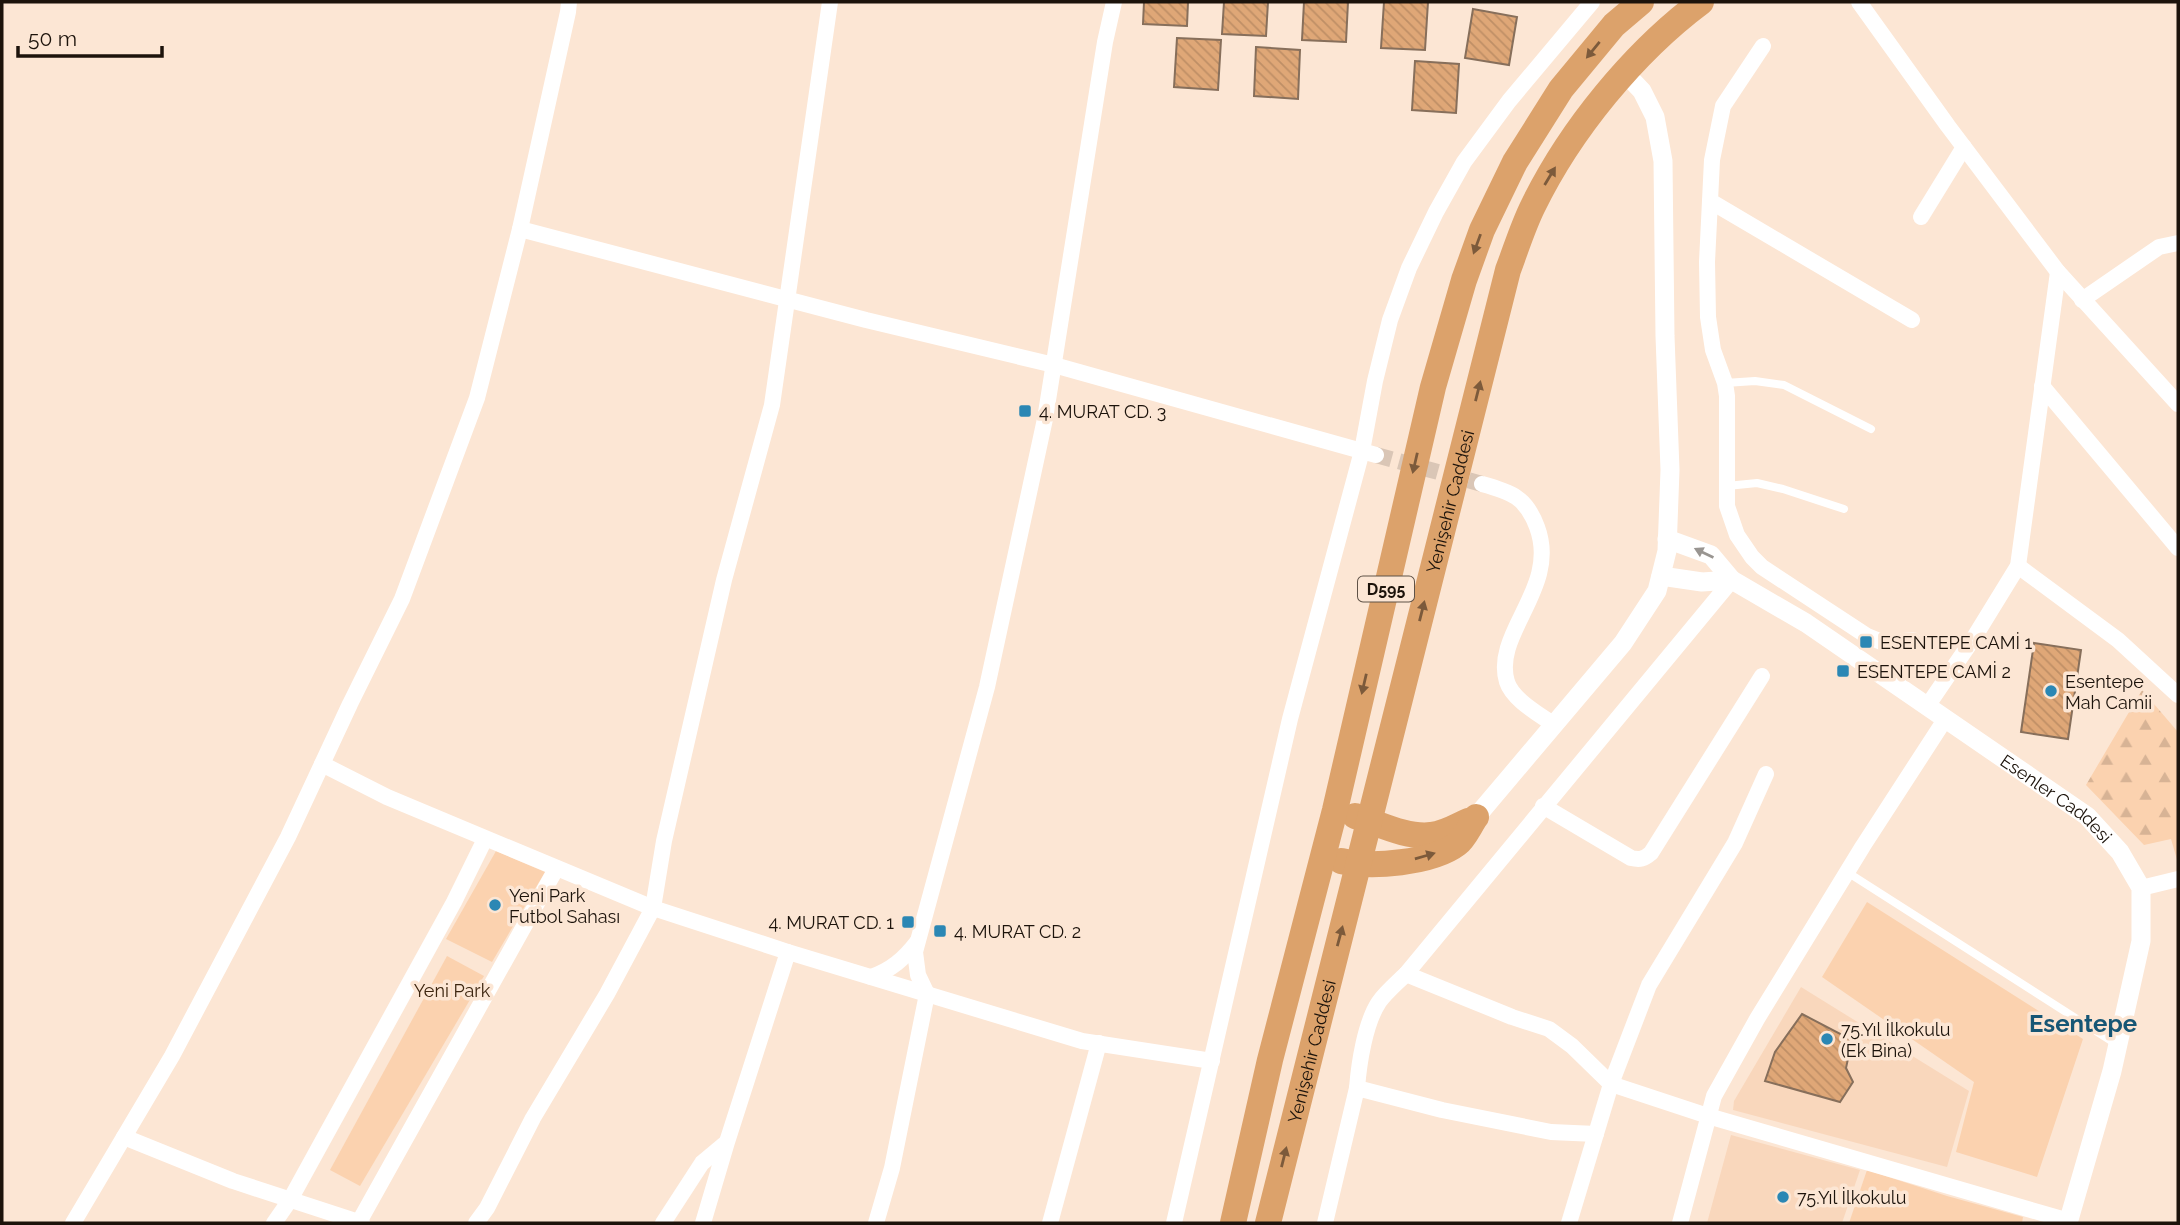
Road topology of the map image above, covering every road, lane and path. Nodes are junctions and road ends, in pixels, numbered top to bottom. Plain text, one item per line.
1 (569, 2) edge
2 (830, 2) edge
3 (1114, 2) edge
4 (1592, 2) edge
5 (1641, 2) edge
6 (1701, 2) edge
7 (1859, 2) edge
8 (1763, 46) dead end
9 (1624, 72) junction
10 (1964, 147) junction
11 (1710, 201) junction
12 (1920, 217) dead end
13 (520, 229) junction
14 (2178, 243) edge
15 (2058, 272) junction
16 (788, 299) junction
17 (2082, 300) junction
18 (1912, 320) dead end
19 (1054, 365) junction
20 (1725, 383) junction
21 (2042, 386) junction
22 (2178, 404) edge
23 (1871, 429) dead end
24 (1369, 453) junction
25 (1482, 484) tunnel mouth
26 (1727, 486) junction
27 (1844, 509) dead end
28 (1667, 539) junction
29 (2178, 548) edge
30 (2018, 566) junction
31 (1661, 576) junction
32 (1731, 580) junction
33 (1913, 640) dead end
34 (1762, 676) dead end
35 (2178, 695) edge
36 (1928, 705) junction
37 (1945, 718) junction
38 (1554, 725) junction
39 (322, 764) junction
40 (1766, 774) dead end
41 (1543, 806) junction
42 (1335, 810) junction
43 (1476, 817) junction
44 (1370, 820) junction
45 (485, 839) junction
46 (1322, 856) junction
47 (1358, 865) junction
48 (556, 869) junction
49 (1847, 872) junction
50 (2178, 880) edge
51 (2141, 888) junction
52 (653, 908) junction
53 (918, 940) junction
54 (788, 952) junction
55 (1406, 974) junction
56 (872, 977) junction
57 (927, 994) junction
58 (1099, 1042) junction
59 (2118, 1045) junction
60 (1212, 1060) junction
61 (1611, 1084) junction
62 (1357, 1088) junction
63 (1708, 1116) junction
64 (1596, 1135) junction
65 (124, 1137) junction
66 (727, 1142) junction
67 (290, 1200) junction
68 (2068, 1222) edge
69 (73, 1223) edge
70 (274, 1223) edge
71 (360, 1223) edge
72 (476, 1223) edge
73 (663, 1223) edge
74 (704, 1223) edge
75 (876, 1223) edge
76 (1050, 1223) edge
77 (1174, 1223) edge
78 (1233, 1223) edge
79 (1268, 1223) edge
80 (1325, 1223) edge
81 (1569, 1223) edge
82 (1681, 1223) edge

1 - 13 street
2 - 16 street
3 - 19 street
4 - 24 street
5 -> 42 highway, Yenişehir Caddesi / D595
6 - 9 highway, Yenişehir Caddesi / D595
7 - 10 street
8 - 11 street
9 - 28 street
44 -> 9 highway, Yenişehir Caddesi / D595
10 - 12 street
10 - 15 street
11 - 18 street
11 - 20 street
13 - 16 street
13 - 39 street
14 - 17 street
15 - 17 street
15 - 21 street
16 - 19 street
16 - 52 street
17 - 22 street
19 - 24 street
19 - 53 street
20 - 23 lane
20 - 26 street
21 - 29 street
21 - 30 street
24 - 60 street
25 - 38 street
26 - 27 lane
26 - 33 street
28 - 31 street
32 -> 28 street, Esenler Caddesi
30 - 35 street
30 - 36 street
31 - 32 street
31 - 38 street
32 - 36 street, Esenler Caddesi
32 - 41 street
34 - 41 street
36 - 37 street, Esenler Caddesi
37 - 49 street
37 - 51 street, Esenler Caddesi
38 - 43 street
39 - 45 street
39 - 65 street
40 - 61 street
41 - 55 street
42 - 44 highway
42 - 46 highway, Yenişehir Caddesi / D595
43 - 44 highway
47 -> 43 highway
44 - 47 highway, Yenişehir Caddesi / D595
45 - 48 street
45 - 67 street
46 - 47 highway
46 - 78 highway, Yenişehir Caddesi / D595
79 -> 47 highway, Yenişehir Caddesi / D595
48 - 52 street
48 - 71 street
49 - 59 lane
49 - 63 street
50 - 51 street
51 - 59 street
52 - 54 street
52 - 72 street
53 - 56 street
53 - 57 street
54 - 56 street
54 - 66 street
55 - 61 street
55 - 62 street
56 - 57 street
57 - 58 street
57 - 75 street
58 - 60 street
58 - 76 street
59 - 68 street
60 - 77 street
61 - 63 street
61 - 64 street
62 - 64 street
62 - 80 street
63 - 68 street
63 - 82 street
64 - 81 street
65 - 67 street
65 - 69 street
66 - 73 street
66 - 74 street
67 - 70 street
67 - 71 street

